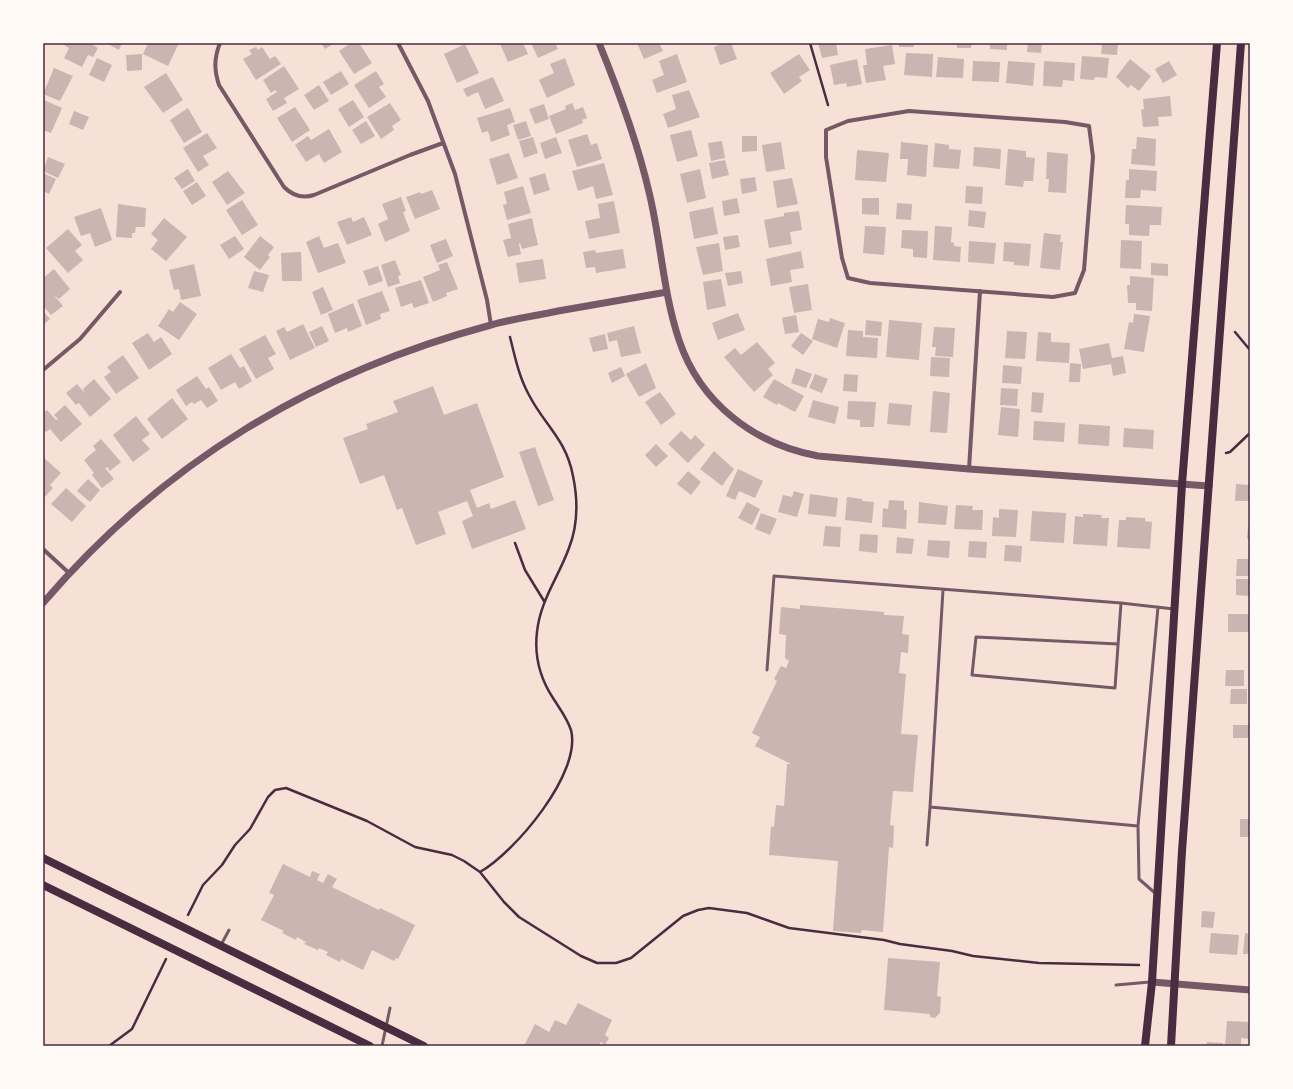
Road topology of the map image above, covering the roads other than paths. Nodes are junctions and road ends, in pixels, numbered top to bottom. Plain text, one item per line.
1 (220, 43) edge
2 (398, 43) edge
3 (599, 43) edge
4 (1217, 43) edge
5 (1241, 43) edge
6 (443, 143) junction
7 (980, 291) junction
8 (120, 292) dead end
9 (667, 292) junction
10 (491, 324) junction
11 (43, 370) edge
12 (969, 469) junction
13 (1182, 484) junction
14 (1209, 486) junction
15 (43, 550) edge
16 (69, 573) junction
17 (943, 590) junction
18 (43, 603) edge
19 (1121, 603) junction
20 (1158, 607) junction
21 (1174, 609) junction
22 (1118, 644) junction
23 (767, 670) dead end
24 (930, 807) junction
25 (1138, 826) junction
26 (927, 845) dead end
27 (43, 858) edge
28 (43, 885) edge
29 (1156, 894) junction
30 (229, 930) dead end
31 (221, 945) junction
32 (1152, 982) junction
33 (1175, 983) junction
34 (1116, 985) dead end
35 (1250, 990) edge
36 (390, 1008) dead end
37 (385, 1026) junction
38 (370, 1046) edge
39 (382, 1046) edge
40 (424, 1046) edge
41 (1145, 1046) edge
42 (1171, 1046) edge

1 - 6 street
2 - 6 street
3 - 9 street
4 - 13 main road
5 - 14 main road
6 - 10 street
7 - 7 street
7 - 12 street
8 - 11 street
9 - 10 street
9 - 12 street
10 - 16 street
12 - 13 street
13 - 14 street
13 - 21 main road
14 - 33 main road
15 - 16 street
16 - 18 street
17 - 19 lane
17 - 23 lane
17 - 24 lane
19 - 20 lane
19 - 22 lane
20 - 21 lane
20 - 25 lane
21 - 29 main road
22 - 22 lane
24 - 25 lane
24 - 26 lane
25 - 29 lane
27 - 31 main road
28 - 38 main road
29 - 32 main road
30 - 31 lane
31 - 37 main road
32 - 33 street
32 - 34 lane
32 - 41 main road
33 - 35 street
33 - 42 main road
36 - 37 lane
37 - 39 lane
37 - 40 main road

